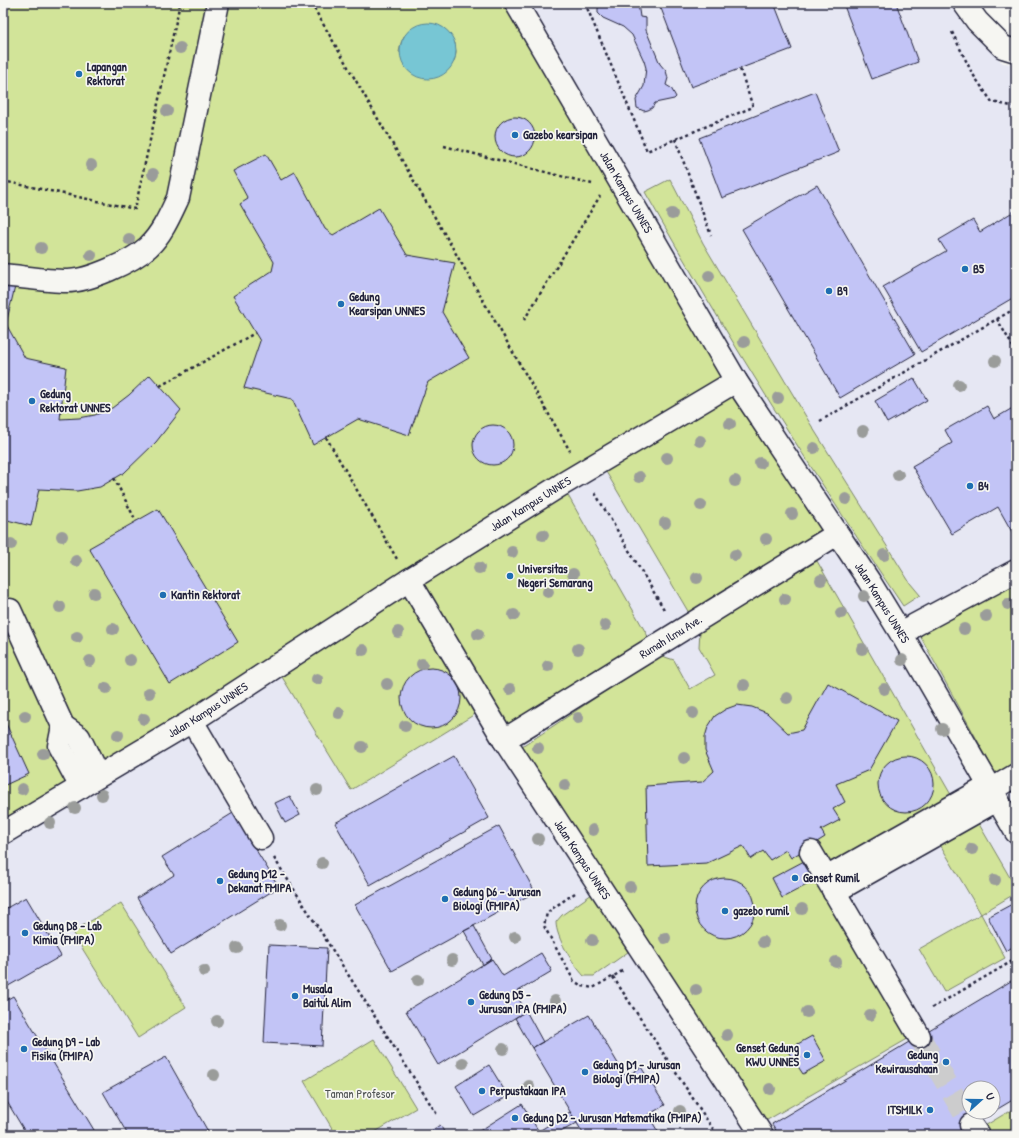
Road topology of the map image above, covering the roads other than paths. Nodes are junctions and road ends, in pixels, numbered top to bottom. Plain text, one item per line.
1 (218, 3) edge
2 (516, 3) edge
3 (964, 3) edge
4 (1016, 51) edge
5 (3, 275) edge
6 (736, 381) junction
7 (837, 534) junction
8 (1016, 570) edge
9 (409, 580) junction
10 (10, 610) dead end
11 (902, 634) junction
12 (192, 721) junction
13 (504, 740) junction
14 (1016, 775) edge
15 (90, 782) junction
16 (992, 792) junction
17 (1016, 832) edge
18 (3, 833) edge
19 (261, 838) road end
20 (811, 852) dead end
21 (830, 885) junction
22 (915, 1028) tunnel mouth
23 (762, 1135) edge

1 - 5 street
2 - 6 street, Jalan Kampus UNNES
3 - 4 street
6 - 7 street, Jalan Kampus UNNES
6 - 9 street, Jalan Kampus UNNES
7 - 11 street, Jalan Kampus UNNES
7 - 13 street, Rumah Ilmu Ave.
8 - 11 street
9 - 12 street, Jalan Kampus UNNES
9 - 13 street, Jalan Kampus UNNES
10 - 15 street
11 - 16 street, Jalan Kampus UNNES
12 - 15 street, Jalan Kampus UNNES
12 - 19 street
13 - 23 street, Jalan Kampus UNNES
14 - 16 street
15 - 18 street, Jalan Kampus UNNES
16 - 17 street, Jalan Kampus UNNES
16 - 21 street
20 - 21 street
21 - 22 street

